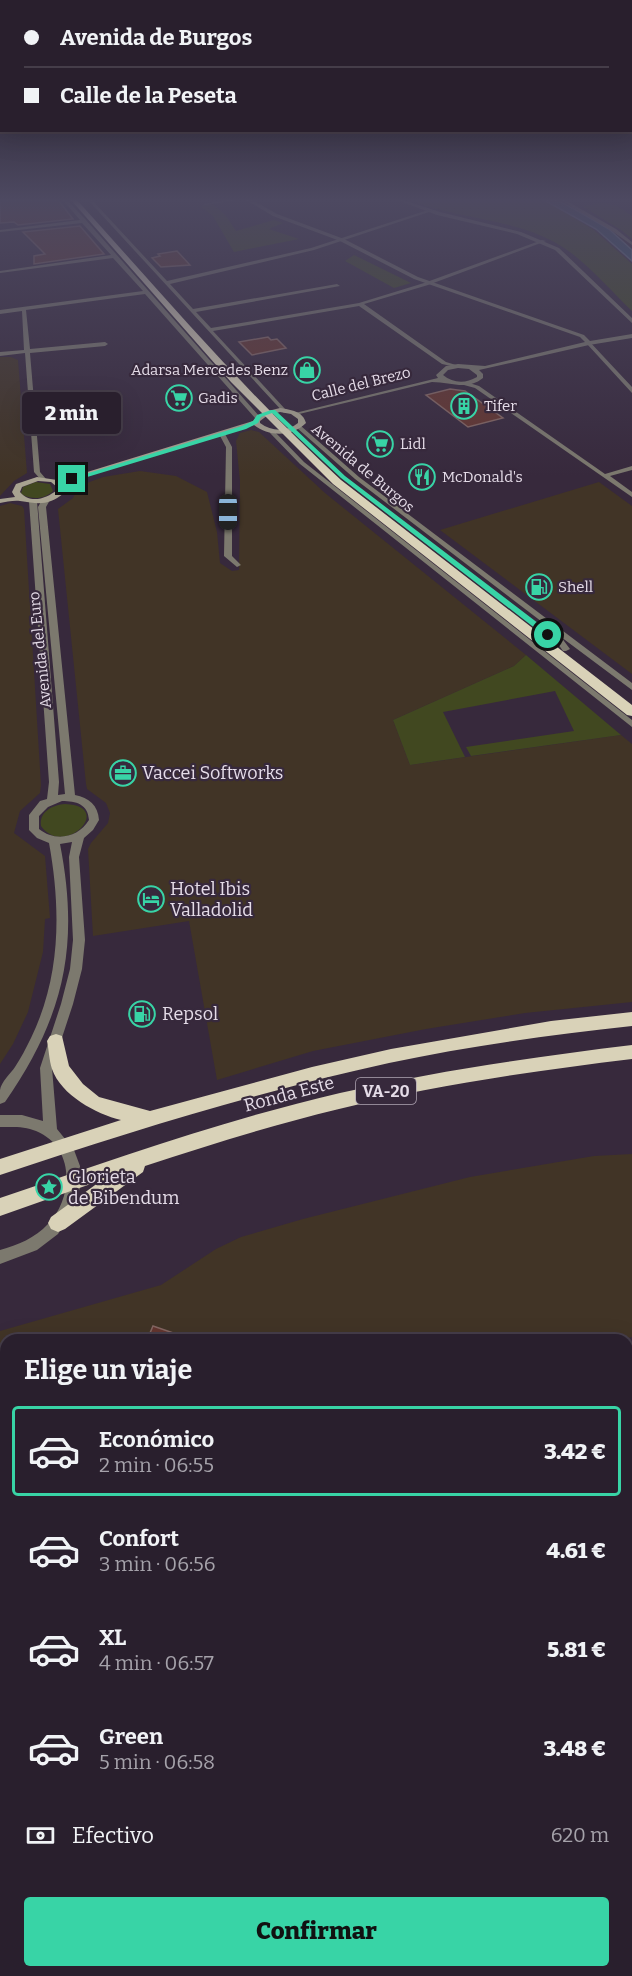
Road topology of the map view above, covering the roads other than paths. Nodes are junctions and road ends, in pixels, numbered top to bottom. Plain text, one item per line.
1 (146, 292) edge
2 (147, 292) edge
3 (159, 292) edge
4 (165, 292) edge
5 (175, 292) edge
6 (302, 292) edge
7 (399, 292) edge
8 (456, 292) edge
9 (602, 292) edge
10 (174, 302) junction
11 (360, 304) junction
12 (24, 311) junction
13 (0, 312) edge
14 (193, 312) junction
15 (167, 314) junction
16 (632, 321) edge
17 (632, 336) edge
18 (204, 337) junction
19 (589, 343) junction
20 (105, 344) dead end
21 (27, 352) junction
22 (0, 354) edge
23 (241, 364) junction
24 (445, 365) junction
25 (222, 366) junction
26 (482, 370) junction
27 (442, 378) junction
28 (228, 384) junction
29 (476, 384) junction
30 (632, 391) edge
31 (297, 414) junction
32 (266, 417) junction
33 (292, 430) junction
34 (272, 432) junction
35 (222, 434) junction
36 (340, 462) junction
37 (632, 468) edge
38 (312, 471) junction
39 (37, 472) junction
40 (603, 476) junction
41 (43, 479) junction
42 (31, 480) junction
43 (336, 482) junction
44 (59, 484) junction
45 (352, 484) junction
46 (632, 495) edge
47 (18, 496) junction
48 (2, 500) edge
49 (46, 500) junction
50 (33, 501) junction
51 (367, 514) junction
52 (391, 514) junction
53 (403, 533) junction
54 (432, 535) junction
55 (429, 564) junction
56 (237, 565) dead end
57 (473, 588) junction
58 (503, 611) junction
59 (545, 620) junction
60 (530, 644) junction
61 (566, 649) junction
62 (632, 687) edge
63 (606, 704) junction
64 (632, 711) edge
65 (70, 798) junction
66 (52, 800) junction
67 (79, 836) junction
68 (54, 840) junction
69 (632, 1019) edge
70 (56, 1041) junction
71 (632, 1052) edge
72 (0, 1098) edge
73 (147, 1118) junction
74 (0, 1121) edge
75 (50, 1131) junction
76 (65, 1145) junction
77 (146, 1158) junction
78 (0, 1167) edge
79 (75, 1180) junction
80 (0, 1207) edge
81 (58, 1223) junction
82 (0, 1257) edge

1 - 12 street
2 - 15 street, Avenida de Burgos
3 - 18 highway, Avenida de Burgos
4 - 10 highway, Avenida de Burgos
5 - 14 street, Avenida de Burgos
6 - 14 street
7 - 11 street
8 - 19 street
9 - 16 street
10 - 14 street
10 - 18 highway, Avenida de Burgos
11 - 18 street
11 - 24 street
12 - 13 street
12 - 21 street
14 - 18 street, Avenida de Burgos
15 - 18 street, Avenida de Burgos
15 - 18 street
17 - 19 street
18 - 23 street, Avenida de Burgos
18 - 23 street
18 - 25 highway, Avenida de Burgos
18 - 28 street, Avenida de Burgos
18 - 32 highway, Avenida de Burgos
19 - 26 street
19 - 30 street
20 - 21 street
21 - 22 street
21 - 39 street
23 - 32 street, Avenida de Burgos
24 - 26 street
24 - 27 street
25 - 28 street
25 - 32 highway, Avenida de Burgos
26 - 29 street
27 - 29 street, Calle del Brezo
27 - 31 street, Calle del Brezo
28 - 32 street, Avenida de Burgos
29 - 40 street
31 - 32 main road
31 - 33 main road
32 - 33 highway, Avenida de Burgos
32 - 34 main road
32 - 35 main road
33 - 34 main road
33 - 36 street, Avenida de Burgos
33 - 43 highway, Avenida de Burgos
33 - 45 highway, Avenida de Burgos
34 - 38 street, Avenida de Burgos
35 - 44 main road
35 - 56 street
36 - 45 street
36 - 52 street, Avenida de Burgos
37 - 40 street
38 - 43 street
38 - 51 street, Avenida de Burgos
39 - 41 street
39 - 42 street
40 - 46 street
41 - 42 main road
41 - 44 main road
42 - 47 main road
43 - 52 highway, Avenida de Burgos
44 - 49 main road
45 - 52 highway, Avenida de Burgos
47 - 48 main road
47 - 50 main road
49 - 50 main road
49 - 65 street, Avenida del Euro
50 - 66 street, Avenida del Euro
51 - 52 street
51 - 53 street, Avenida de Burgos
52 - 53 highway, Avenida de Burgos
52 - 54 street, Avenida de Burgos
53 - 54 street
53 - 55 street, Avenida de Burgos
53 - 57 highway, Avenida de Burgos
53 - 61 highway, Avenida de Burgos
54 - 59 street, Avenida de Burgos
55 - 57 street
55 - 60 street, Avenida de Burgos
57 - 58 highway, Avenida de Burgos
58 - 60 street
58 - 64 highway, Avenida de Burgos
59 - 61 street
59 - 62 street, Avenida de Burgos
60 - 63 street, Avenida de Burgos
61 - 64 highway, Avenida de Burgos
63 - 64 street, Avenida de Burgos
63 - 64 street
65 - 66 street
65 - 67 street
66 - 68 street
67 - 68 street
67 - 70 street
68 - 72 street
69 - 73 highway, Ronda Este / VA-20
70 - 73 highway
70 - 75 street
71 - 77 highway, Ronda Este / VA-20
73 - 76 highway, Ronda Este / VA-20
74 - 75 street
75 - 76 street
76 - 78 highway, Ronda Este / VA-20
76 - 79 street
77 - 79 highway, Ronda Este / VA-20
77 - 81 highway
79 - 80 highway, Ronda Este / VA-20
79 - 81 street
81 - 82 street

